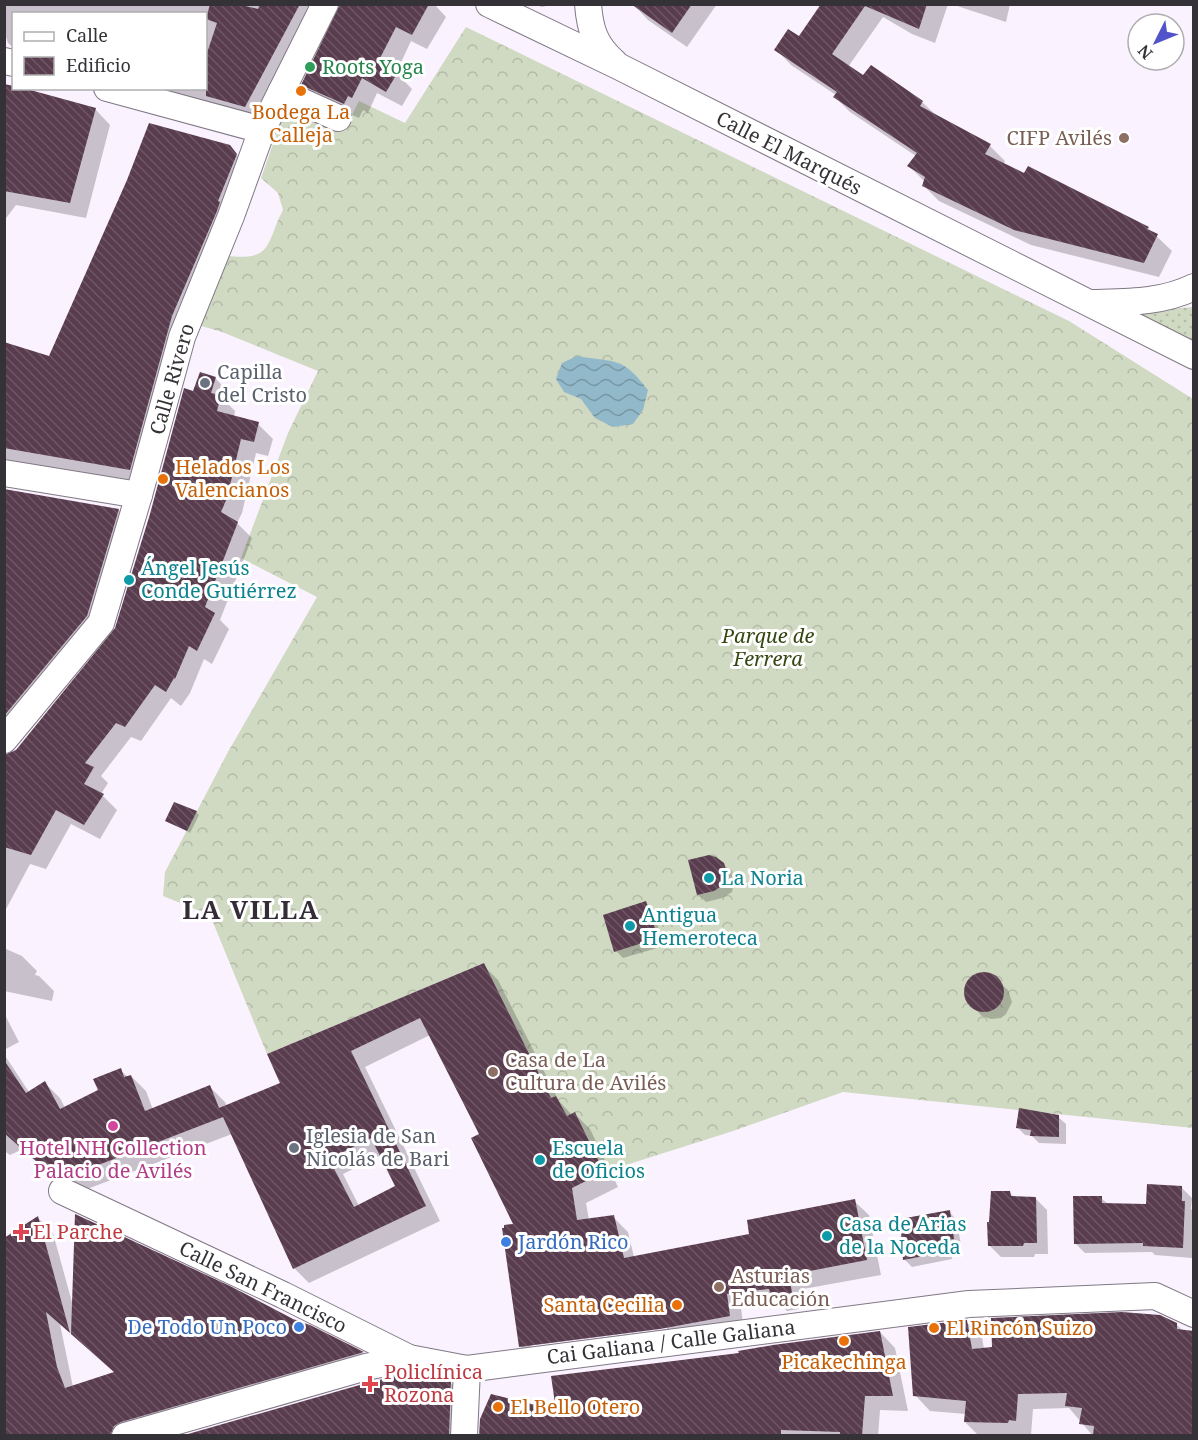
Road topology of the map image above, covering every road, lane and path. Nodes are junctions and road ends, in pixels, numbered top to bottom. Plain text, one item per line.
1 (325, 4) edge
2 (489, 4) edge
3 (588, 4) edge
4 (618, 66) junction
5 (114, 90) edge
6 (281, 92) junction
7 (338, 118) dead end
8 (262, 130) junction
9 (1194, 287) edge
10 (1088, 304) junction
11 (1194, 356) edge
12 (4, 473) edge
13 (140, 495) junction
14 (4, 740) edge
15 (62, 1191) dead end
16 (1194, 1314) edge
17 (409, 1358) junction
18 (467, 1369) junction
19 (125, 1436) edge
20 (464, 1436) edge

1 - 6 street, Calle Rivero
2 - 4 street, Calle El Marqués
3 - 4 street
4 - 10 street, Calle El Marqués
5 - 8 street
6 - 7 street
6 - 8 street, Calle Rivero
8 - 13 street, Calle Rivero
9 - 10 street, Calle El Marqués
10 - 11 street, Calle El Marqués
12 - 13 street
13 - 14 street, Calle Rivero
15 - 17 street, Calle San Francisco
16 - 18 street, Cai Galiana / Calle Galiana
17 - 18 street, Calle San Francisco
17 - 19 street
18 - 20 street

